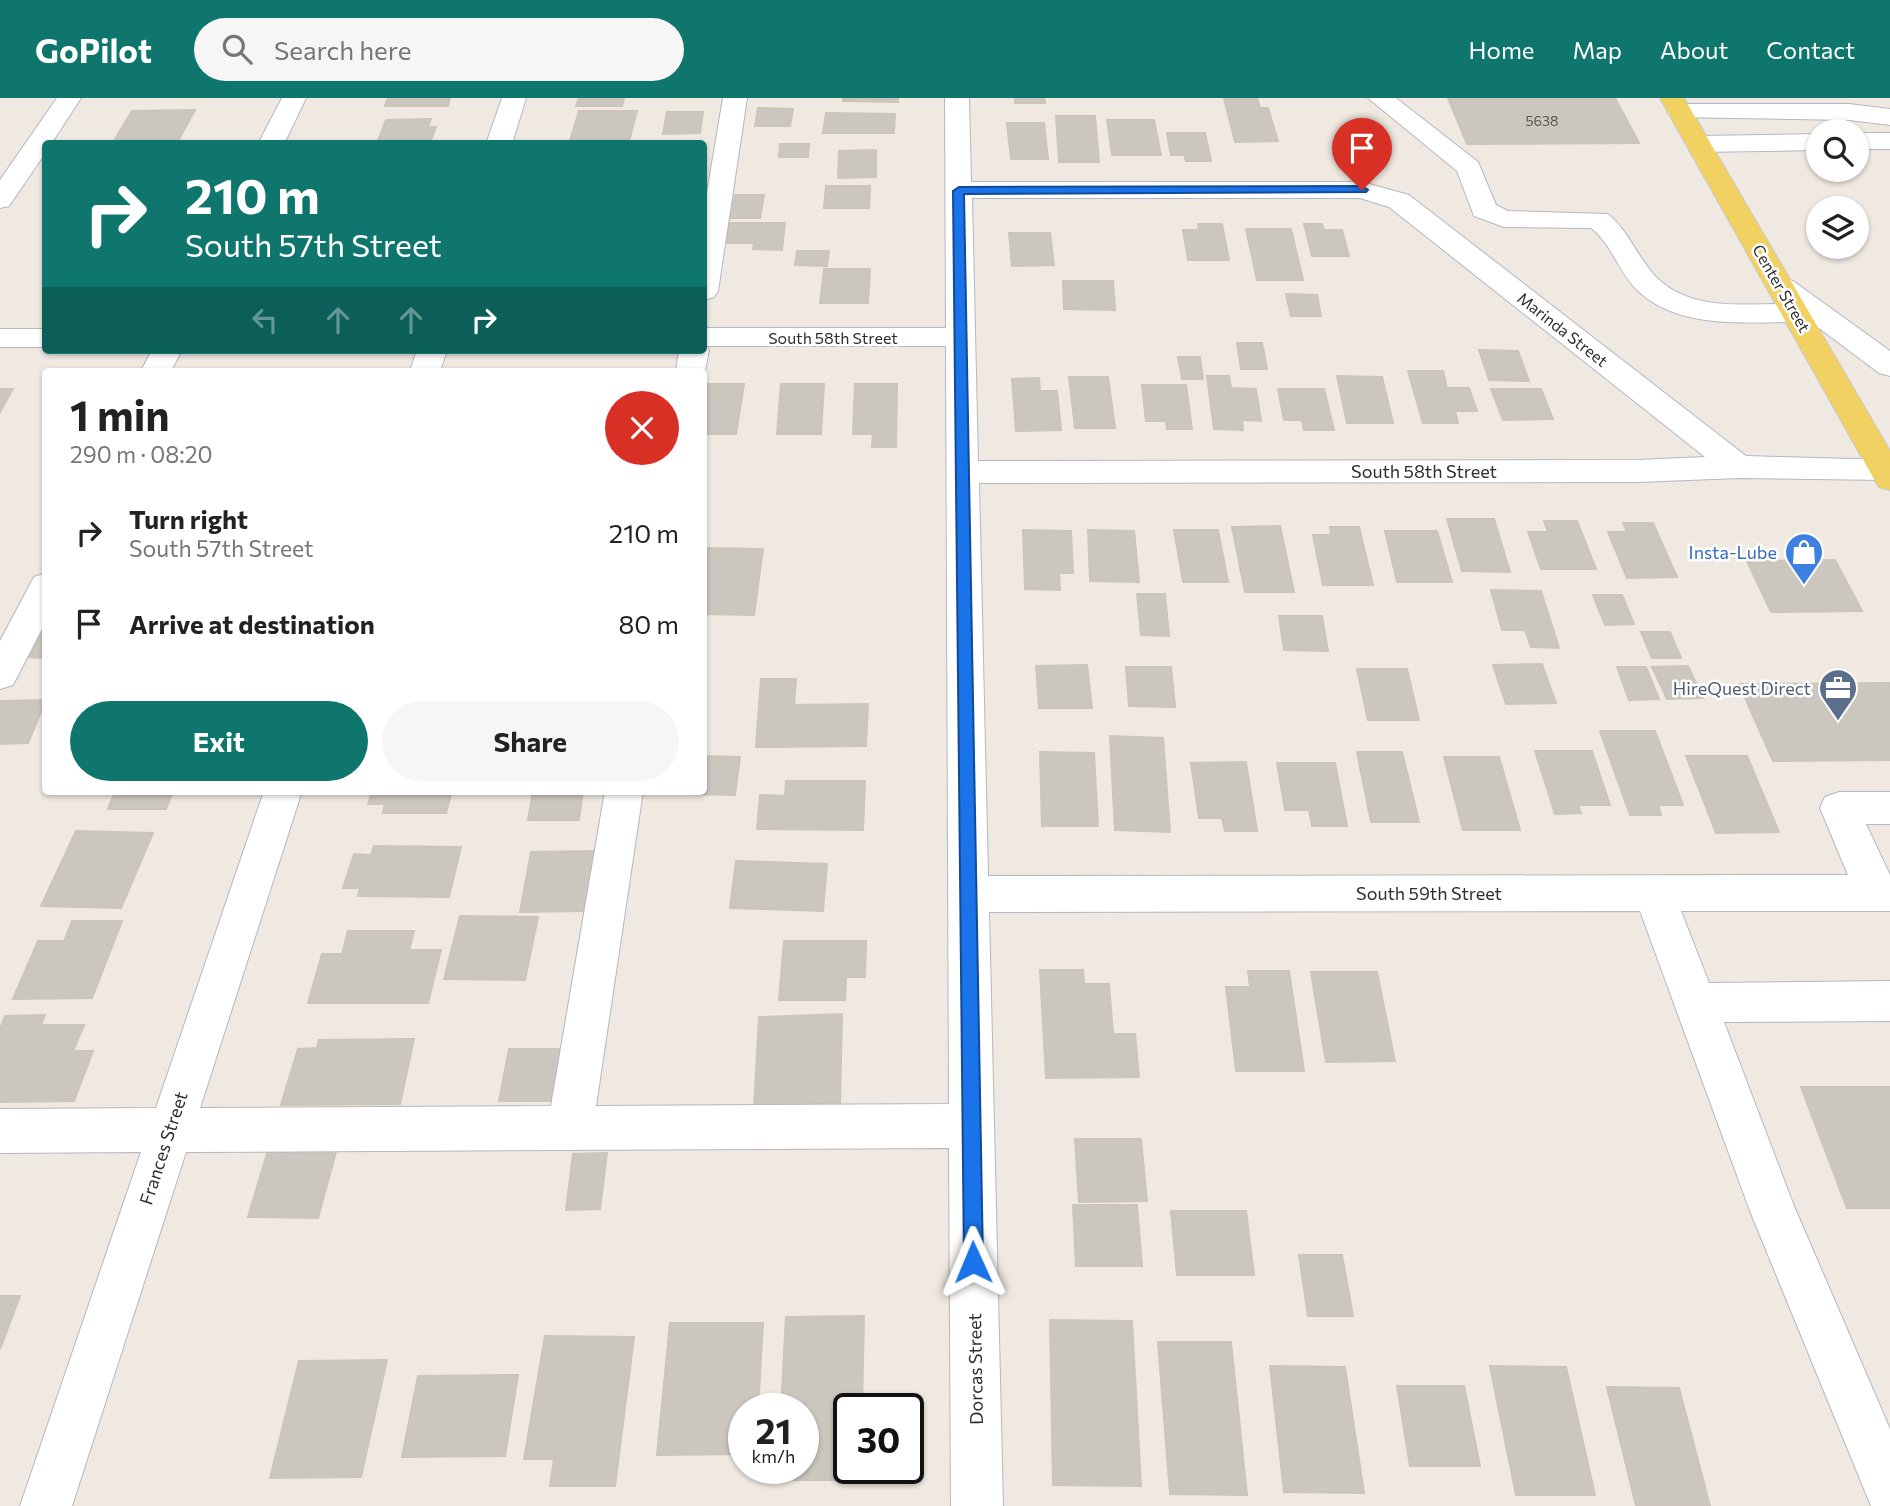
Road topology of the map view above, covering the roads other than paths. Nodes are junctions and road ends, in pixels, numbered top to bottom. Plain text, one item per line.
1 (69, 98) edge
2 (294, 98) edge
3 (514, 98) edge
4 (735, 98) edge
5 (957, 98) edge
6 (1380, 98) edge
7 (1676, 105) edge
8 (1807, 105) edge
9 (1890, 117) edge
10 (273, 140) edge
11 (500, 140) edge
12 (1869, 141) edge
13 (1890, 141) edge
14 (1806, 142) edge
15 (1699, 145) junction
16 (959, 191) junction
17 (0, 200) edge
18 (707, 273) edge
19 (1782, 285) junction
20 (1797, 313) junction
21 (707, 337) edge
22 (962, 337) junction
23 (0, 338) edge
24 (42, 338) edge
25 (1890, 366) edge
26 (1739, 467) junction
27 (963, 472) junction
28 (1887, 474) edge
29 (42, 594) edge
30 (0, 675) edge
31 (282, 795) edge
32 (623, 795) edge
33 (1890, 808) edge
34 (1654, 893) junction
35 (1883, 893) edge
36 (968, 894) junction
37 (1890, 1001) edge
38 (1696, 1003) junction
39 (971, 1126) junction
40 (570, 1128) junction
41 (0, 1131) edge
42 (169, 1132) junction
43 (1890, 1490) edge
44 (46, 1506) edge
45 (977, 1506) edge

1 - 17 street
2 - 10 street
3 - 11 street
4 - 18 street
5 - 16 street, Dorcas Street
6 - 20 street
7 - 8 street
7 - 15 main road, Center Street
8 - 9 street
12 - 13 street
14 - 15 street
15 - 19 main road, Center Street
16 - 22 street, Dorcas Street
16 - 26 street, Marinda Street
19 - 20 main road, Center Street
19 - 25 street
20 - 28 main road, Center Street
21 - 22 street, South 58th Street
22 - 27 street, Dorcas Street
23 - 24 street
26 - 27 street, South 58th Street
26 - 28 street, South 58th Street
27 - 36 street, Dorcas Street
29 - 30 street
31 - 42 street, Frances Street
32 - 40 street
33 - 35 street
34 - 35 street, South 59th Street
34 - 36 street, South 59th Street
34 - 38 street
36 - 39 street, Dorcas Street
37 - 38 street
38 - 43 street
39 - 40 street
39 - 45 street, Dorcas Street
40 - 42 street
41 - 42 street
42 - 44 street, Frances Street

